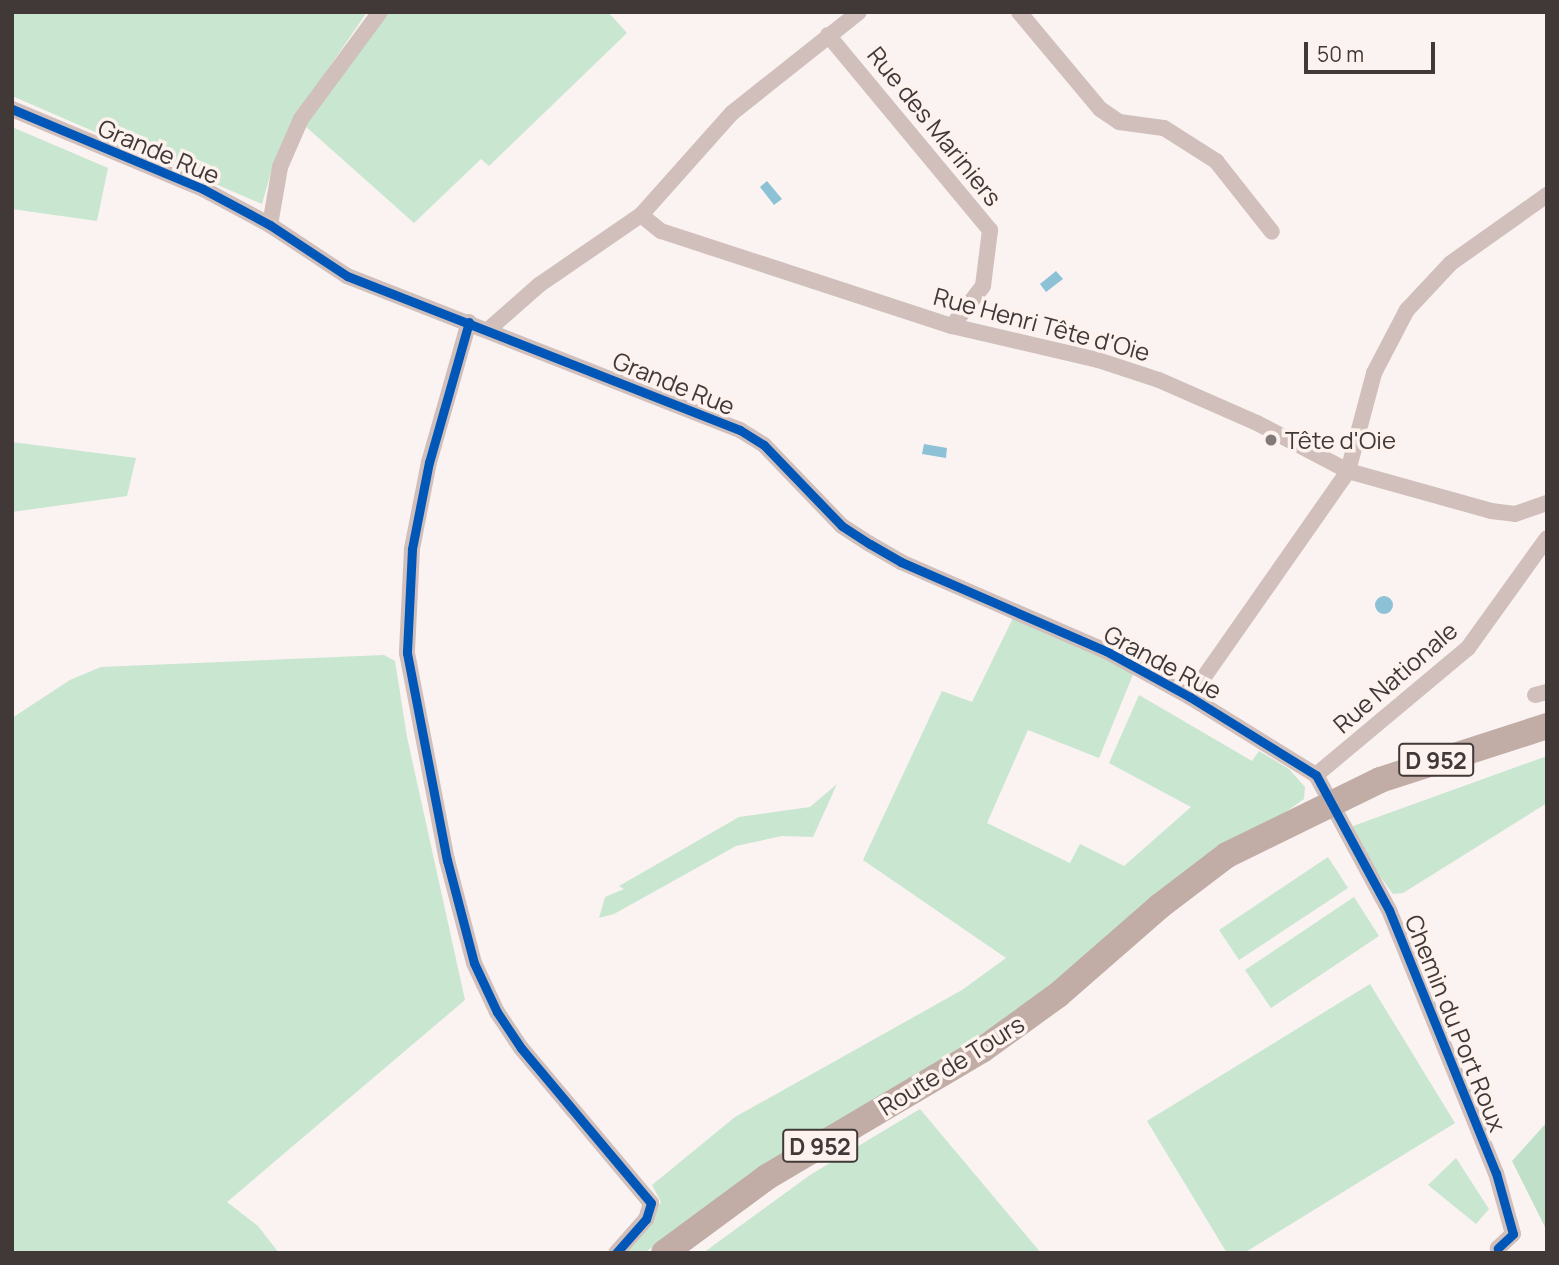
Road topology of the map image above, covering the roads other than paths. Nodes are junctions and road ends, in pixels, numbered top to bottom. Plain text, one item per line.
1 (380, 12) edge
2 (859, 12) edge
3 (1019, 12) edge
4 (828, 35) junction
5 (12, 109) edge
6 (1547, 195) edge
7 (641, 215) junction
8 (270, 225) junction
9 (1272, 232) dead end
10 (469, 322) junction
11 (952, 326) junction
12 (489, 329) junction
13 (1348, 471) junction
14 (1547, 503) edge
15 (1547, 538) edge
16 (1190, 696) junction
17 (1547, 729) edge
18 (1316, 775) junction
19 (1332, 811) junction
20 (1498, 1248) dead end
21 (616, 1253) edge
22 (664, 1253) edge

1 - 8 street
2 - 4 street
3 - 9 street
4 - 7 street
4 - 11 street, Rue des Mariniers
5 - 8 street, Grande Rue
6 - 13 street
7 - 11 street, Rue Henri Tête d'Oie
7 - 12 street
8 - 10 street, Grande Rue
10 - 12 street, Grande Rue
10 - 21 street
11 - 13 street, Rue Henri Tête d'Oie
12 - 16 street, Grande Rue
13 - 14 street, Rue Henri Tête d'Oie
13 - 16 street
15 - 18 street, Rue Nationale
16 - 18 street, Grande Rue
17 - 19 main road, Route de Tours / D 952
18 - 19 street
19 - 20 street, Chemin du Port Roux
19 - 22 main road, Route de Tours / D 952

